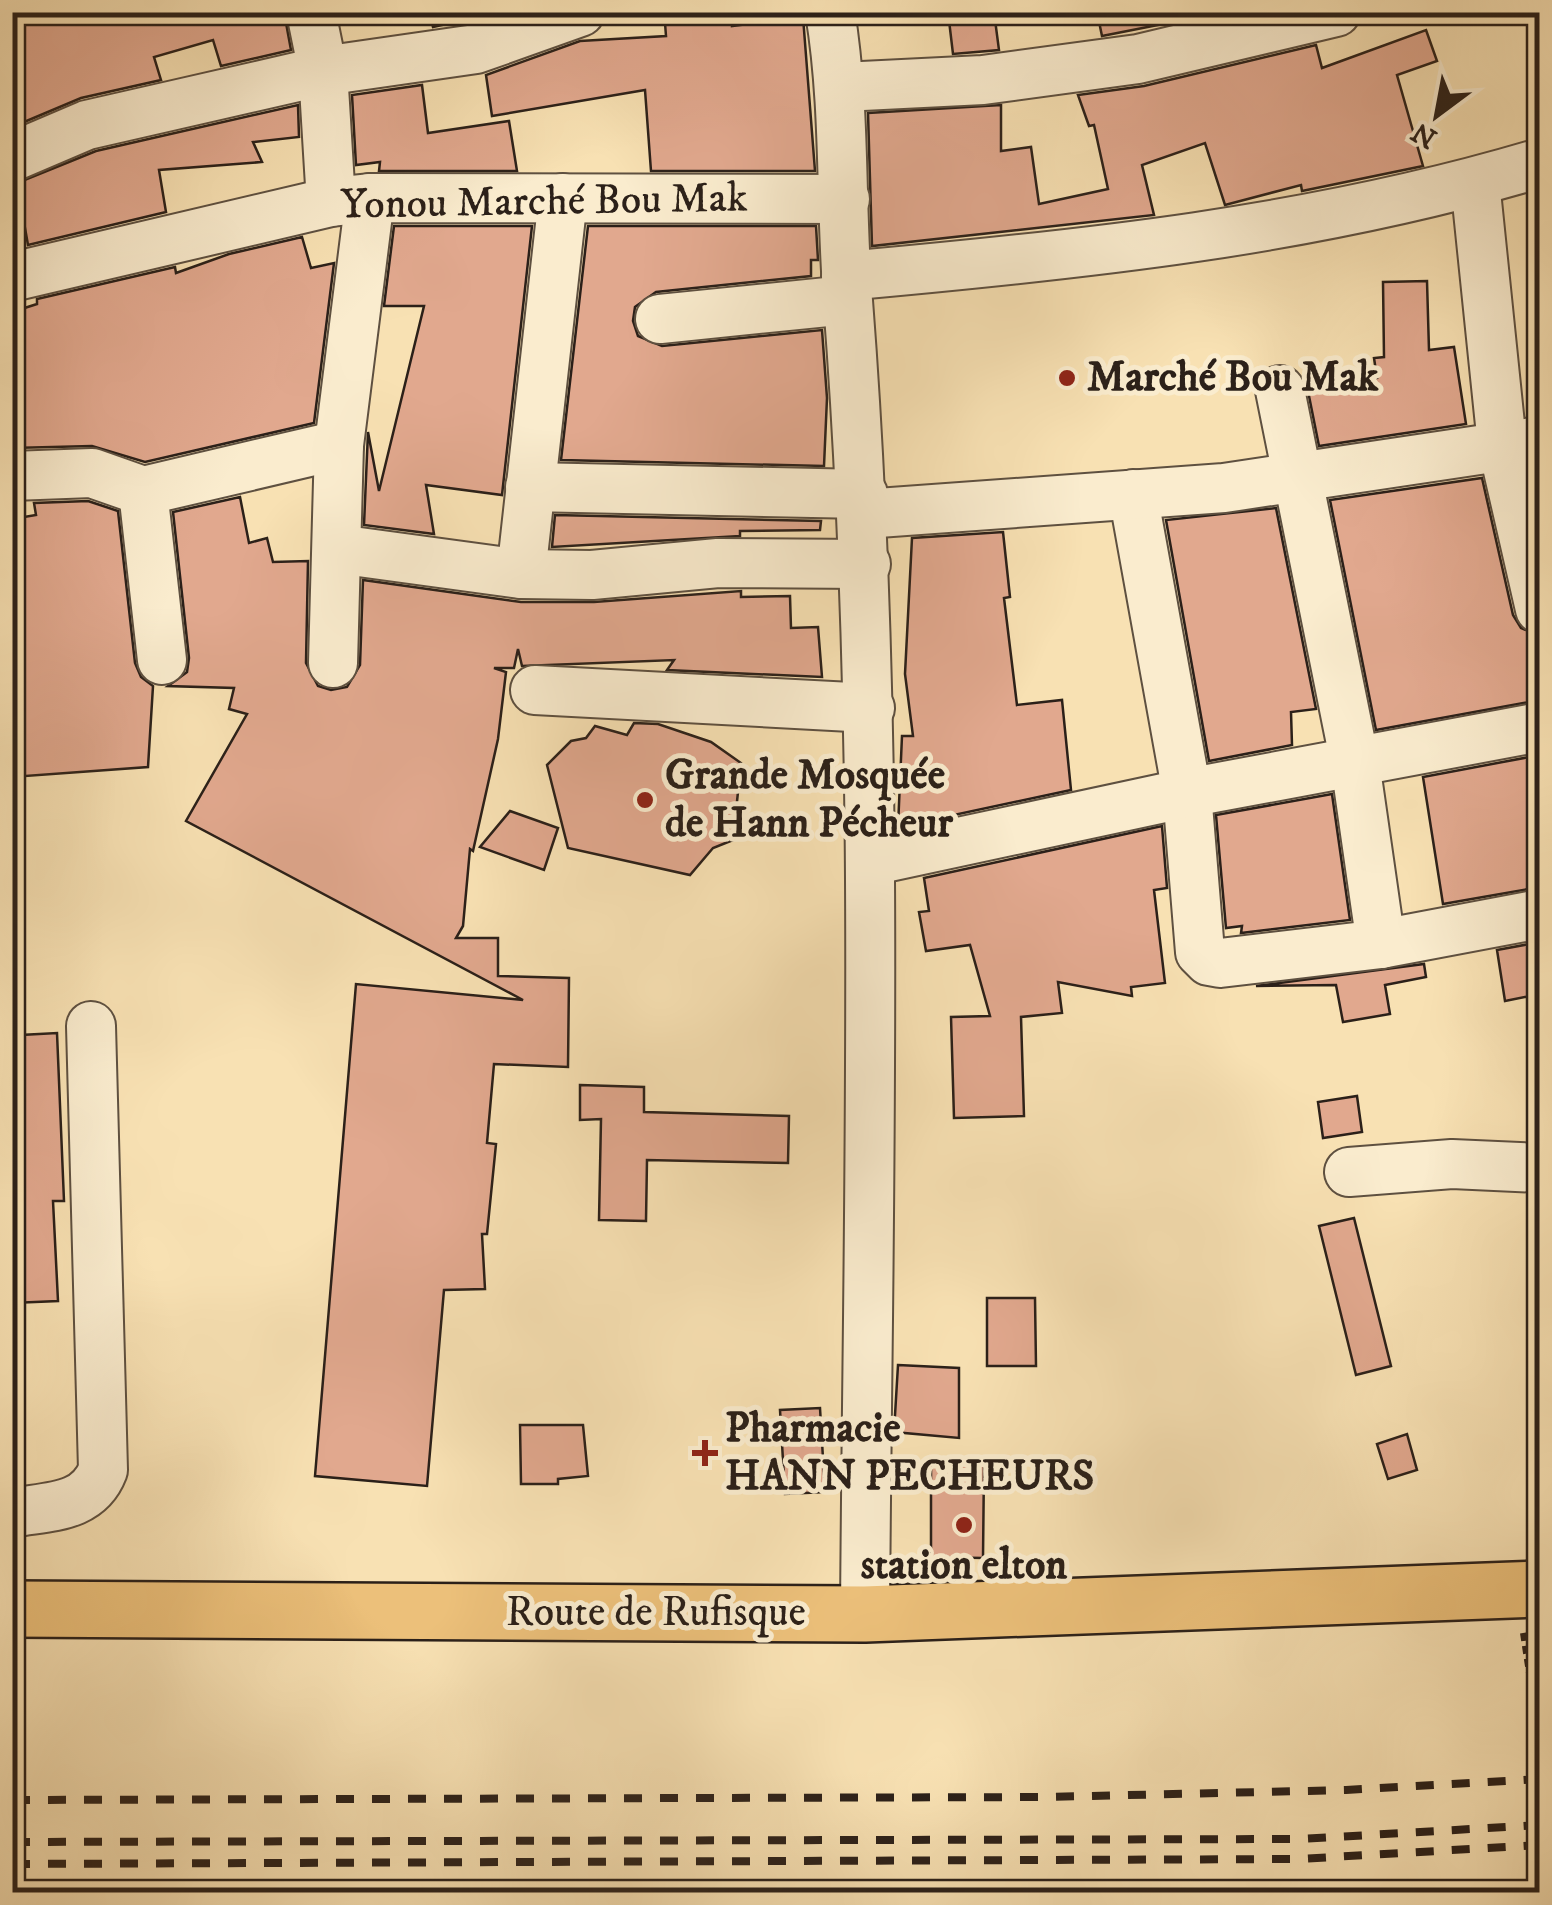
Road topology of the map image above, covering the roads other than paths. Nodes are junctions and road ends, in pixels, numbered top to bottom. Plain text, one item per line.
1 (311, 12) edge
2 (580, 12) edge
3 (830, 12) edge
4 (1336, 12) edge
5 (323, 71) junction
6 (842, 87) junction
7 (12, 157) edge
8 (1540, 163) edge
9 (1475, 182) junction
10 (563, 198) junction
11 (845, 198) junction
12 (350, 200) junction
13 (12, 277) edge
14 (846, 288) junction
15 (660, 319) dead end
16 (1280, 390) dead end
17 (1521, 442) edge
18 (339, 445) junction
19 (12, 476) edge
20 (1297, 476) junction
21 (530, 487) junction
22 (143, 490) junction
23 (1133, 494) junction
24 (863, 504) junction
25 (337, 549) junction
26 (866, 564) junction
27 (521, 574) junction
28 (1540, 609) edge
29 (162, 660) dead end
30 (333, 663) dead end
31 (534, 690) dead end
32 (870, 708) junction
33 (1540, 727) edge
34 (1355, 763) junction
35 (1187, 793) junction
36 (870, 861) junction
37 (1540, 914) edge
38 (1381, 944) junction
39 (91, 1026) dead end
40 (1540, 1168) edge
41 (1349, 1172) dead end
42 (12, 1512) edge
43 (1529, 1590) edge
44 (12, 1609) edge
45 (865, 1614) junction

1 - 5 street
2 - 5 street
3 - 6 street
4 - 6 street
5 - 7 street
5 - 12 street
6 - 11 street
8 - 9 street
9 - 14 street
9 - 17 street
10 - 11 street, Yonou Marché Bou Mak
10 - 12 street, Yonou Marché Bou Mak
10 - 21 street
11 - 14 street
12 - 13 street, Yonou Marché Bou Mak
12 - 18 street
14 - 15 street
14 - 24 street
16 - 20 street
17 - 20 street
17 - 28 street
18 - 22 street
18 - 25 street
19 - 22 street
20 - 23 street
20 - 34 street
21 - 24 street
21 - 27 street
22 - 29 street
23 - 24 street
23 - 35 street
24 - 26 street
25 - 27 street
25 - 30 street
26 - 27 street
26 - 32 street
31 - 32 street
32 - 36 street
33 - 34 street
34 - 35 street
34 - 38 street
35 - 36 street
35 - 38 street
36 - 45 street
37 - 38 street
39 - 42 street
40 - 41 street
43 - 45 main road, Route de Rufisque
44 - 45 main road, Route de Rufisque

